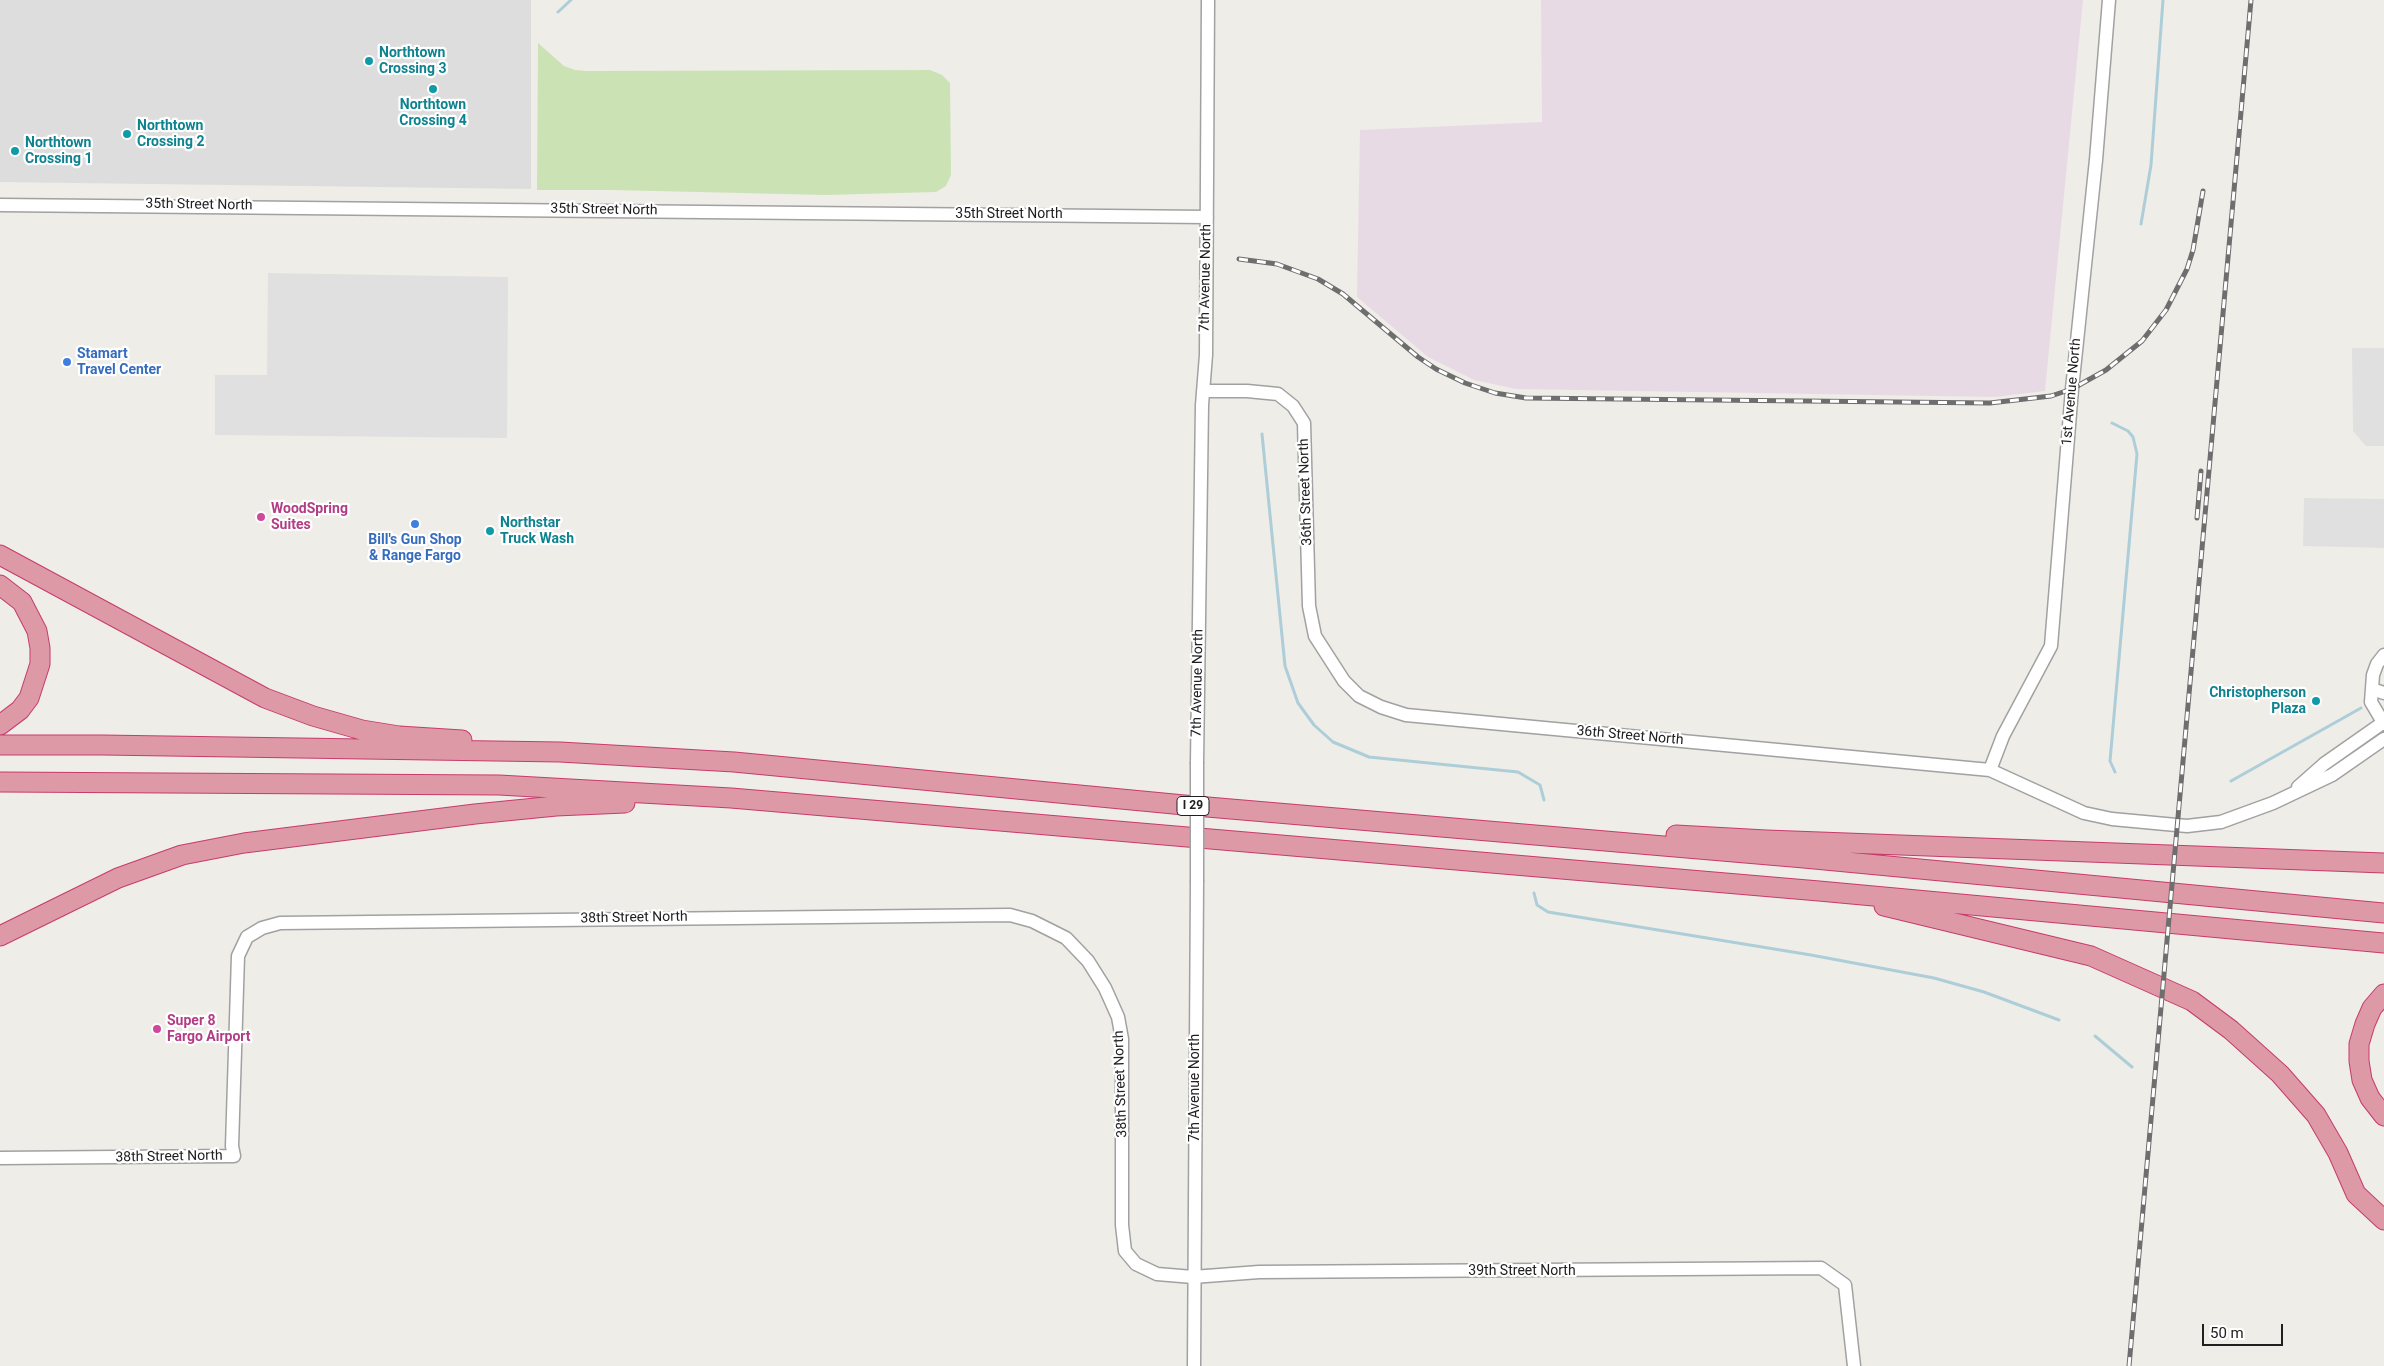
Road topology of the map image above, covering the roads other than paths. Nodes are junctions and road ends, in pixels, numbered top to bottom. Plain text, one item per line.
1 (1208, 0) edge
2 (2109, 0) edge
3 (0, 204) edge
4 (1207, 217) junction
5 (1203, 392) junction
6 (0, 555) edge
7 (0, 558) edge
8 (21, 564) junction
9 (0, 585) edge
10 (2384, 655) edge
11 (2378, 691) edge
12 (2384, 723) edge
13 (0, 725) edge
14 (2384, 739) edge
15 (0, 745) edge
16 (560, 752) junction
17 (1990, 770) junction
18 (0, 782) edge
19 (2291, 794) junction
20 (731, 798) junction
21 (1498, 832) junction
22 (2384, 863) edge
23 (1819, 891) junction
24 (2384, 913) edge
25 (0, 936) edge
26 (2384, 943) edge
27 (2384, 994) edge
28 (2384, 1116) edge
29 (0, 1158) edge
30 (2384, 1220) edge
31 (1194, 1276) junction
32 (1194, 1366) edge
33 (1854, 1366) edge

1 - 4 street, 7th Avenue North
2 - 17 street, 1st Avenue North
3 - 4 street, 35th Street North
4 - 5 street, 7th Avenue North
5 - 17 street, 36th Street North
5 - 31 street, 7th Avenue North, bridge
6 - 8 highway
7 - 8 highway
8 - 16 highway
9 - 13 highway
10 - 11 street
11 - 12 street
12 - 19 street, 36th Street North
14 - 19 street, 36th Street North
15 - 16 highway, I 29
16 - 21 highway, I 29
17 - 19 street, 36th Street North
18 - 20 highway, I 29
20 - 23 highway, I 29
20 - 25 highway
21 - 22 highway
21 - 24 highway, I 29
23 - 26 highway, I 29
23 - 30 highway
27 - 28 highway
29 - 31 street, 38th Street North
31 - 32 street, 7th Avenue North
31 - 33 street, 39th Street North

